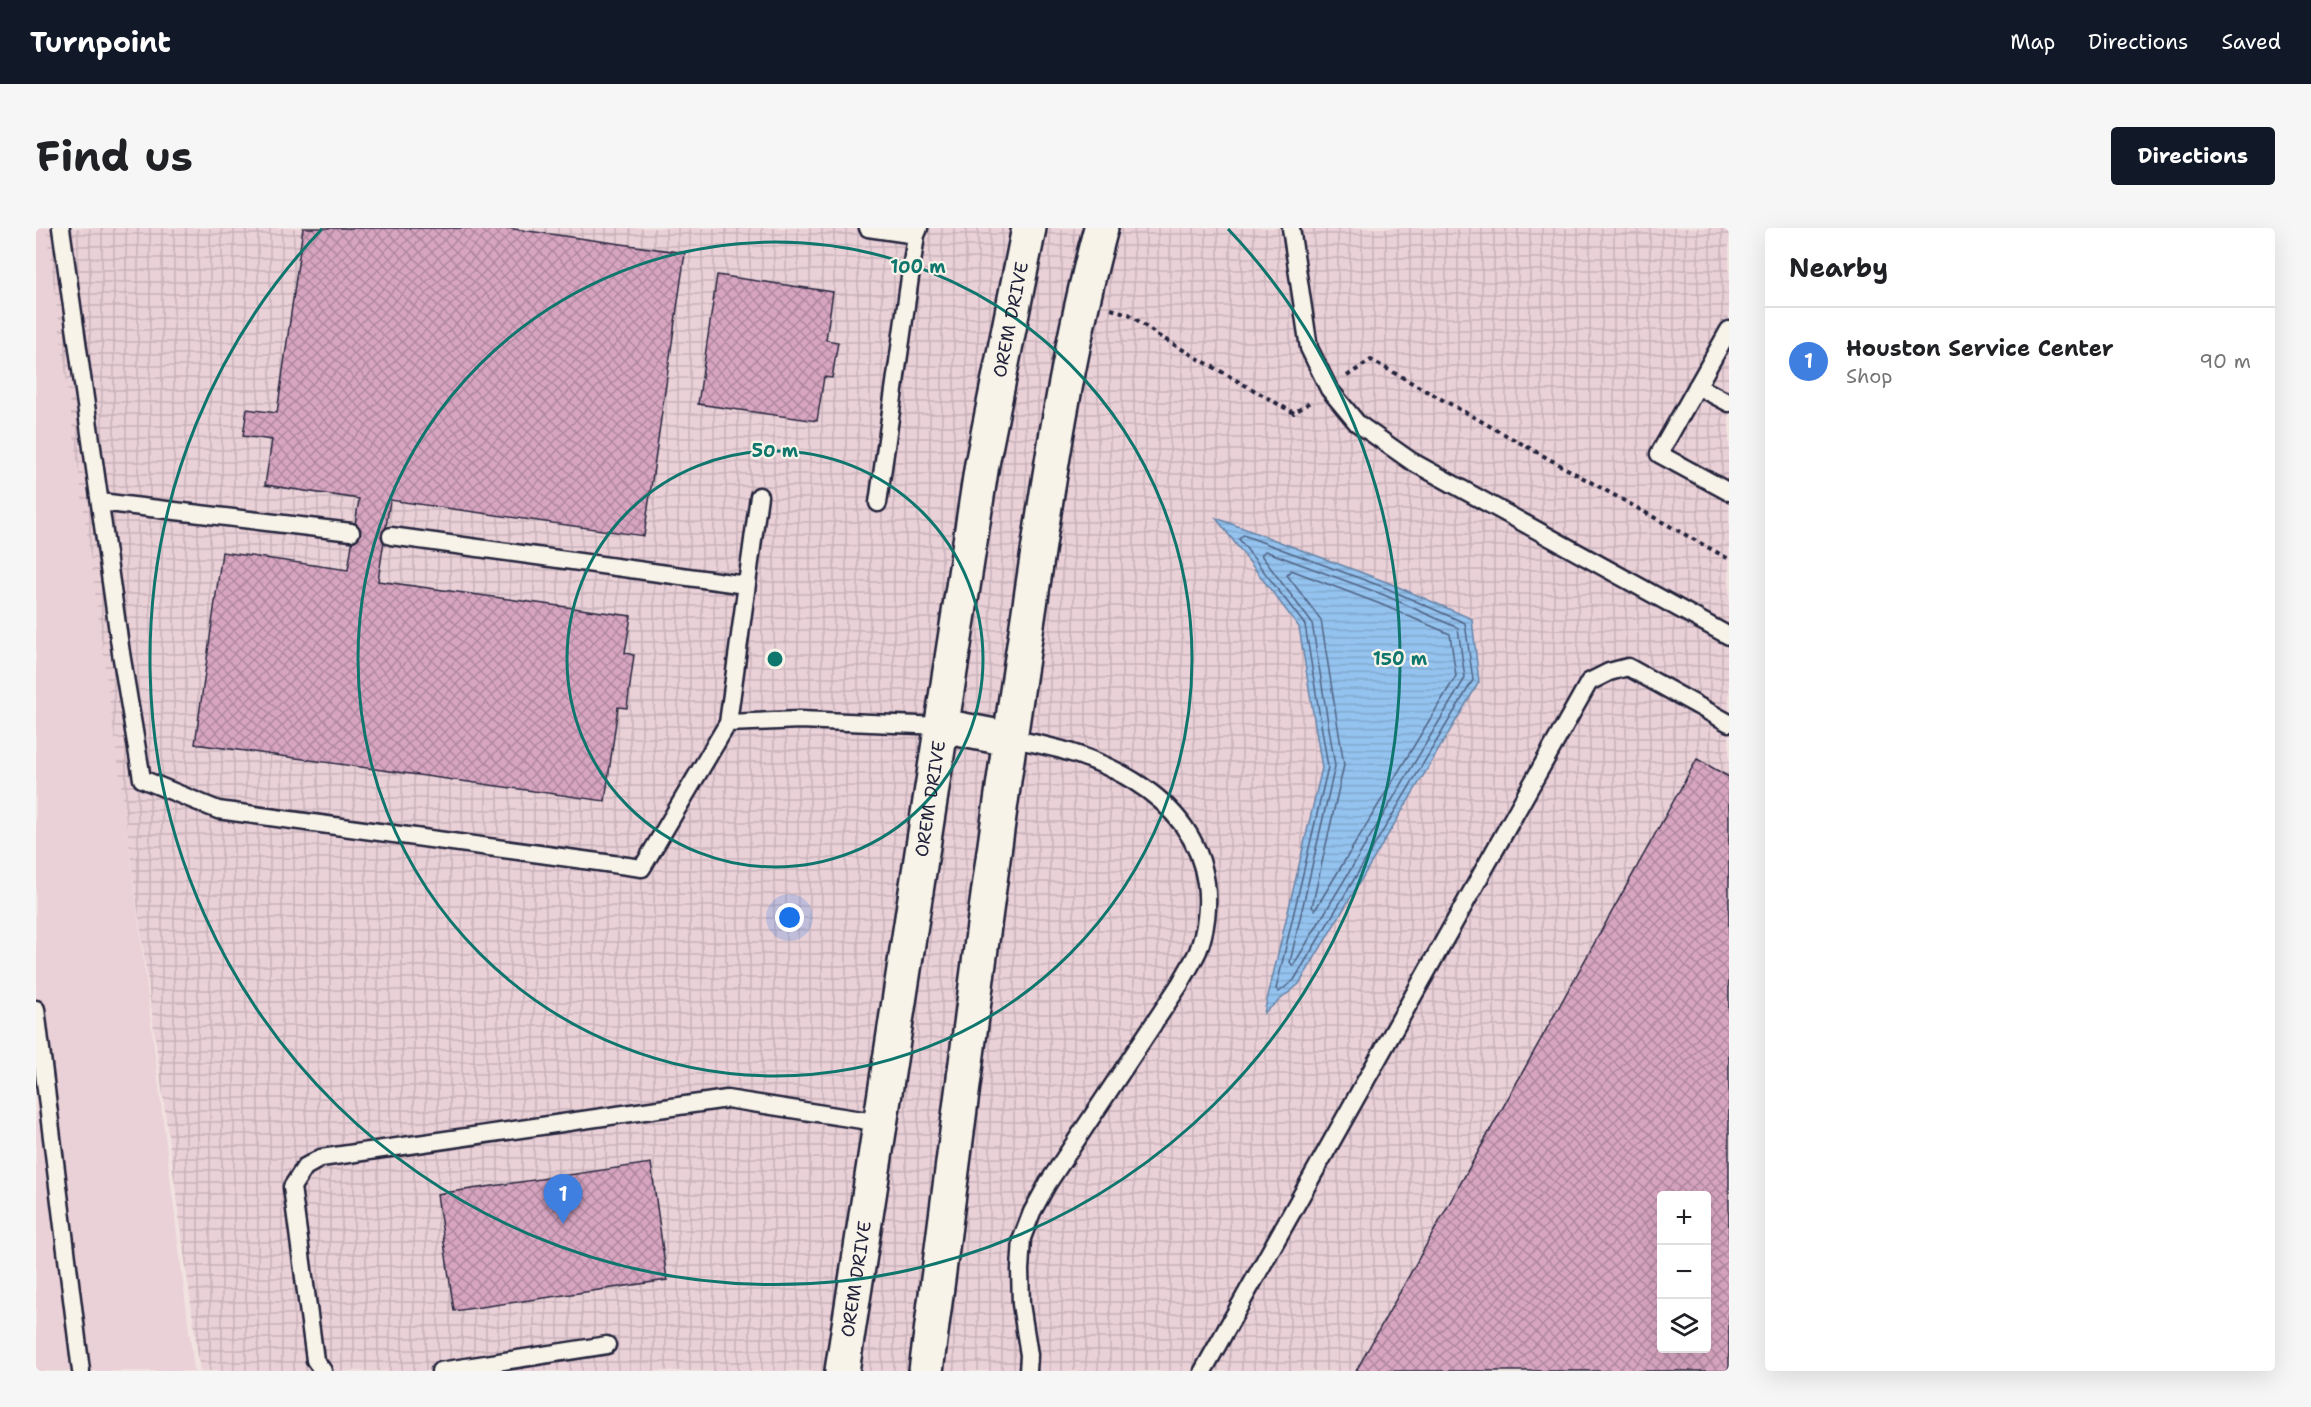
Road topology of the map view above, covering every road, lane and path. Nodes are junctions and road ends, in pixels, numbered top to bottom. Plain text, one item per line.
1 (61, 228) edge
2 (868, 228) edge
3 (1029, 228) edge
4 (1101, 228) edge
5 (1291, 228) edge
6 (918, 231) edge
7 (1081, 303) junction
8 (1729, 330) edge
9 (1697, 386) junction
10 (1329, 389) junction
11 (1729, 404) edge
12 (1729, 492) edge
13 (759, 496) dead end
14 (100, 502) junction
15 (878, 503) dead end
16 (351, 532) dead end
17 (391, 536) dead end
18 (1729, 559) edge
19 (746, 585) junction
20 (1729, 636) edge
21 (728, 723) junction
22 (1729, 723) edge
23 (942, 726) junction
24 (1010, 739) junction
25 (36, 1009) edge
26 (881, 1123) junction
27 (607, 1345) dead end
28 (81, 1371) edge
29 (323, 1371) edge
30 (440, 1371) edge
31 (842, 1371) edge
32 (926, 1371) edge
33 (1028, 1371) edge
34 (1203, 1371) edge

1 - 14 lane
2 - 6 lane
3 - 23 main road, OREM DRIVE
4 - 7 main road
5 - 10 lane
6 - 15 lane
7 - 10 path
7 - 24 main road
8 - 9 lane
9 - 11 lane
9 - 12 lane
10 - 18 path
10 - 20 lane
13 - 19 lane
14 - 16 lane
14 - 21 lane
17 - 19 lane
19 - 21 lane
21 - 23 lane
22 - 34 lane
23 - 24 main road
23 - 26 main road, OREM DRIVE
24 - 32 main road
24 - 33 lane
25 - 28 lane
26 - 29 lane
26 - 31 main road, OREM DRIVE
27 - 30 lane

